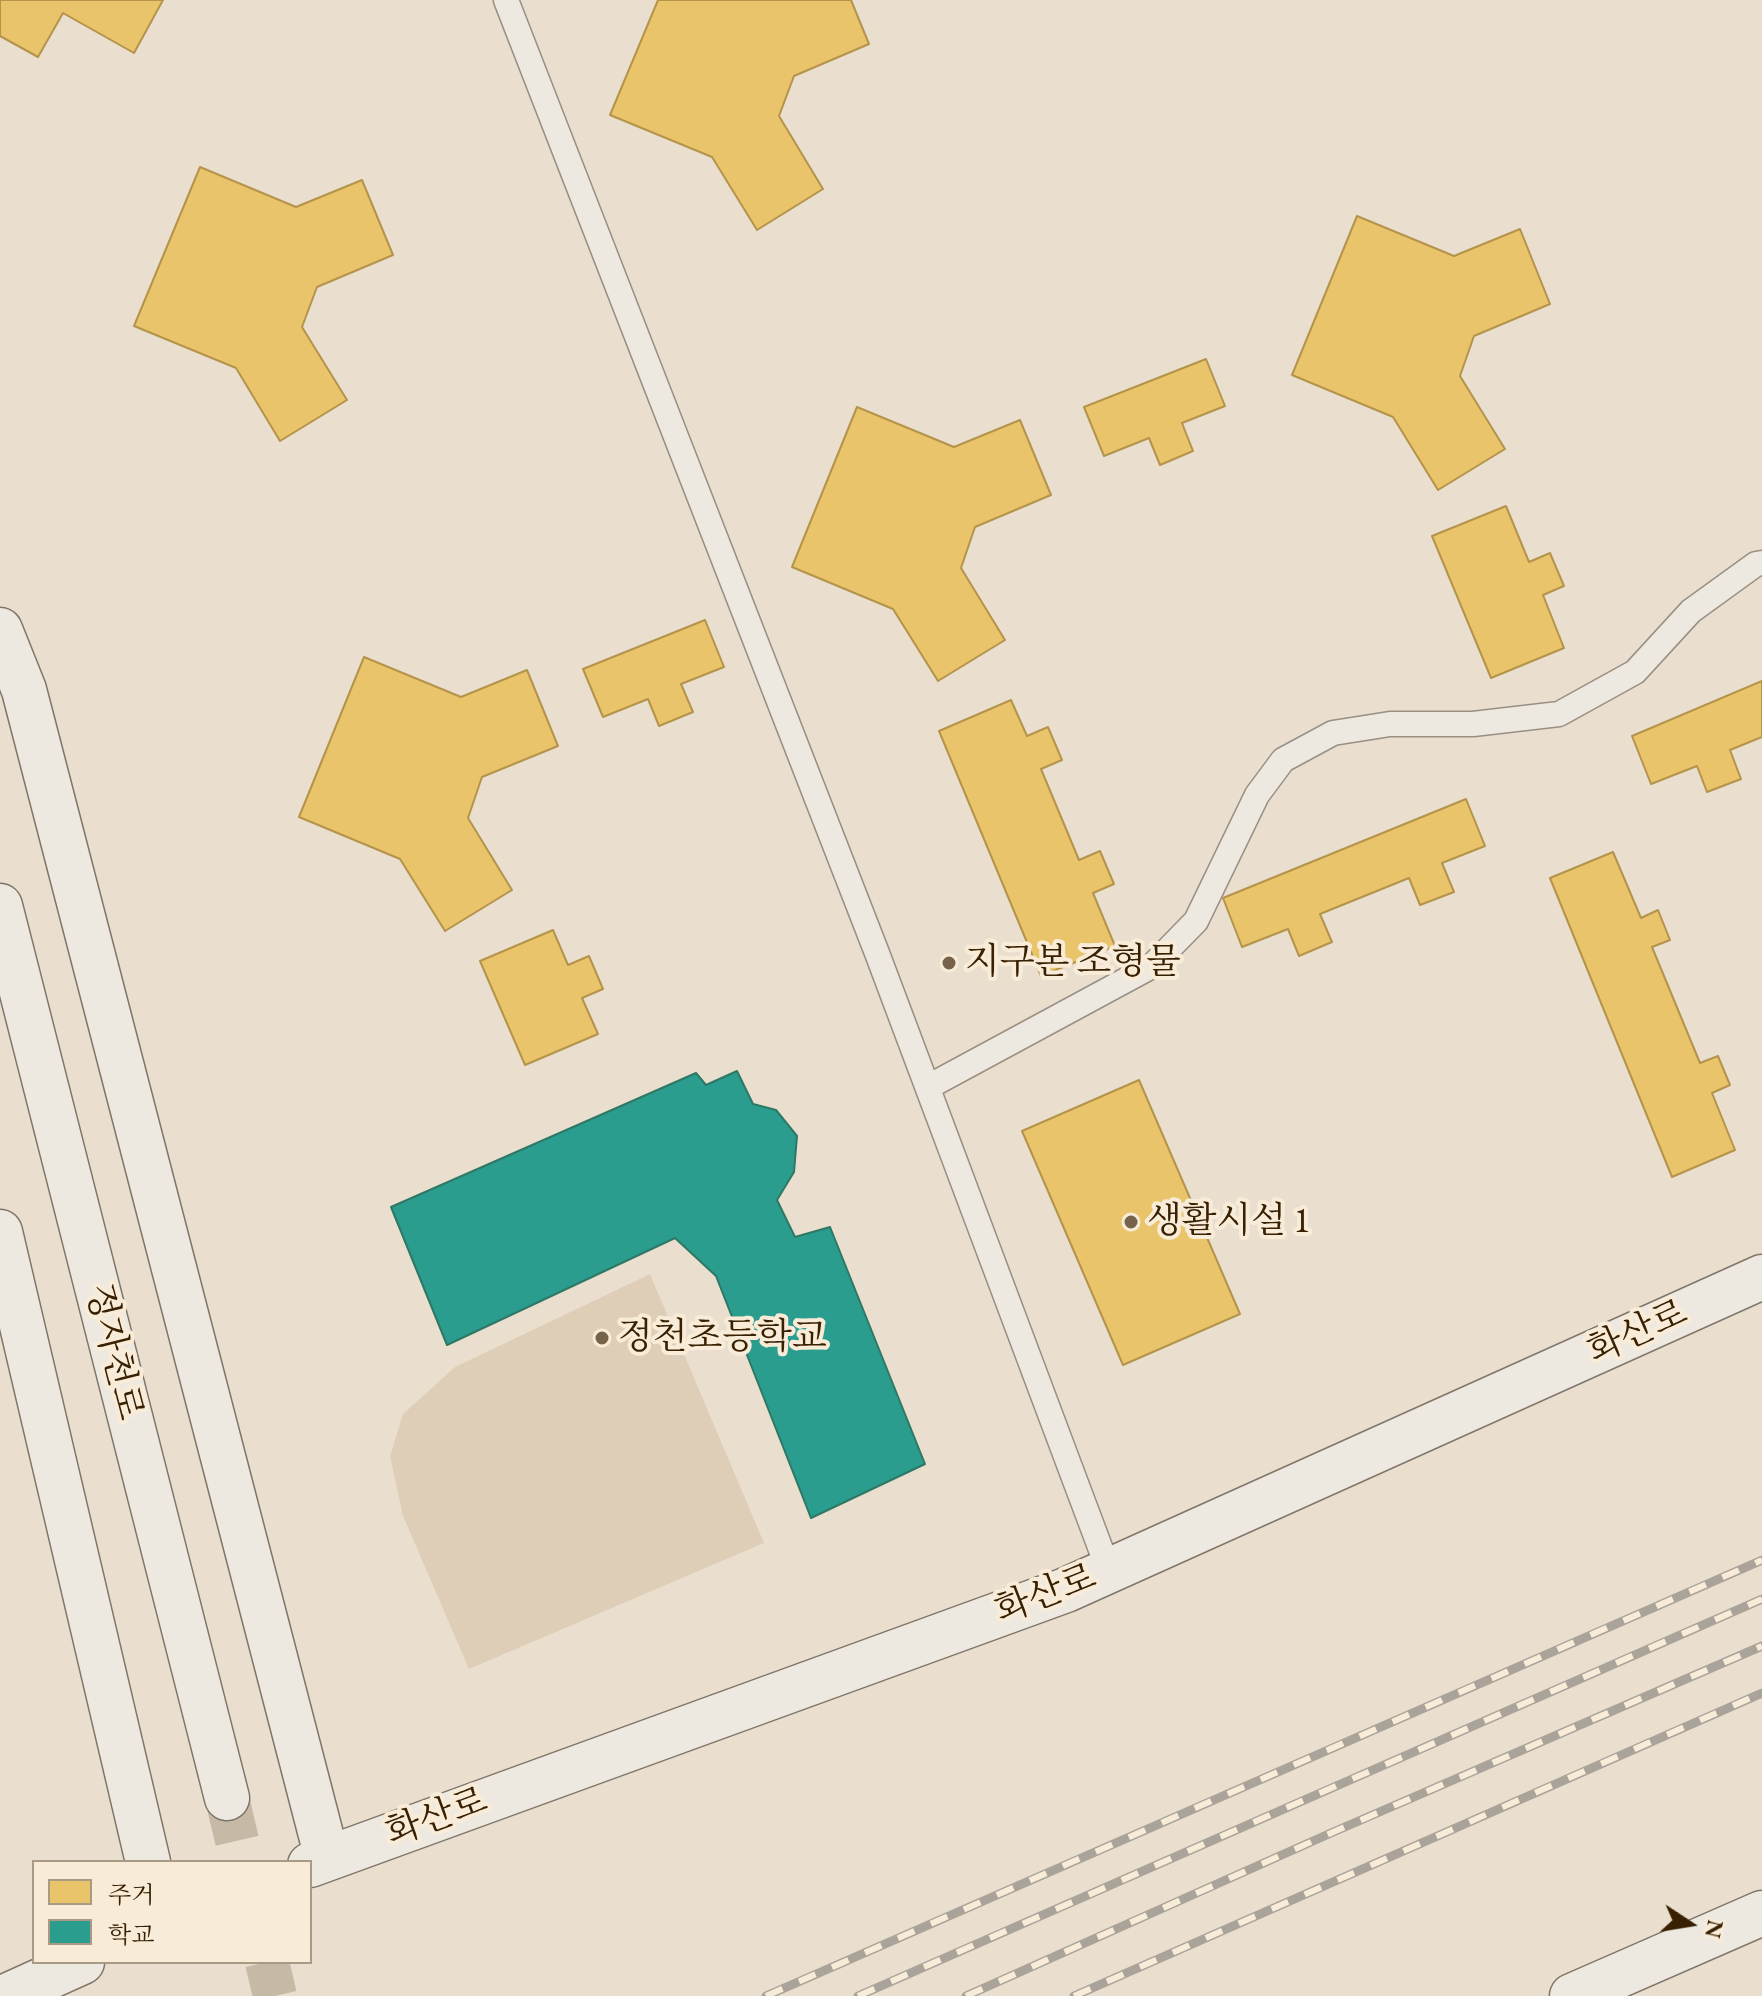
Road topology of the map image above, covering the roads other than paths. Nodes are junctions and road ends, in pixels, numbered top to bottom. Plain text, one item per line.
1 (506, 0) edge
2 (1762, 563) edge
3 (0, 630) edge
4 (0, 906) edge
5 (928, 1087) junction
6 (0, 1232) edge
7 (1762, 1277) edge
8 (1109, 1571) junction
9 (227, 1798) tunnel mouth
10 (148, 1860) edge
11 (318, 1861) edge
12 (1762, 1913) edge
13 (78, 1964) edge
14 (7, 1996) edge
15 (1572, 1996) edge

1 - 5 lane
2 - 5 lane
3 - 11 street
4 - 9 street, 정자천로
5 - 8 lane
6 - 10 street
7 - 8 street, 화산로
8 - 11 street, 화산로
12 - 15 street
13 - 14 street

